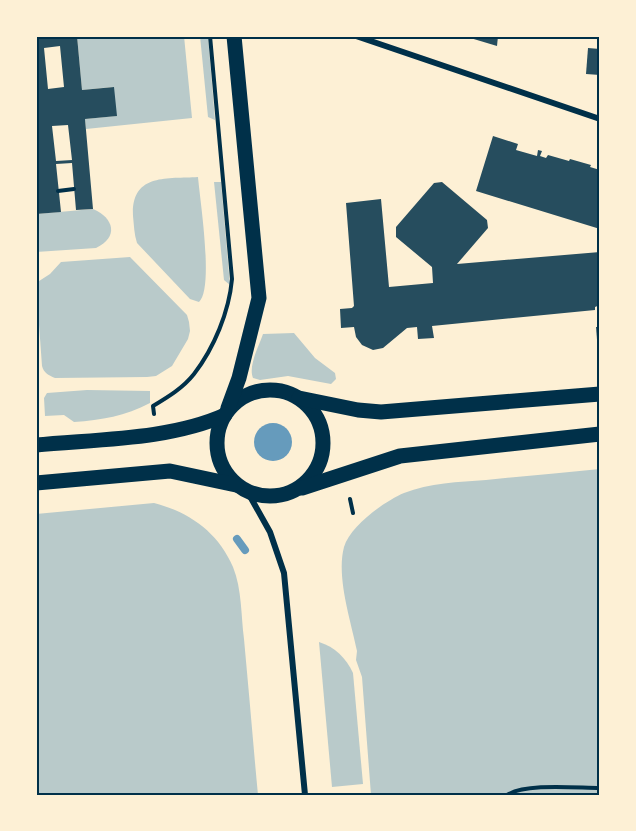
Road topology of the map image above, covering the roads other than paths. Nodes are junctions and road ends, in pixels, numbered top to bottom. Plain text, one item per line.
1 (234, 36) edge
2 (356, 36) edge
3 (600, 119) edge
4 (600, 394) edge
5 (297, 398) junction
6 (226, 411) junction
7 (600, 434) edge
8 (36, 445) edge
9 (36, 483) edge
10 (243, 488) junction
11 (296, 490) junction
12 (305, 795) edge

1 - 6 main road
2 - 3 street
4 - 5 main road
5 - 6 main road
5 - 11 main road
6 - 8 main road
6 - 10 main road
7 - 11 main road
9 - 10 main road
10 - 11 main road
10 - 12 street

